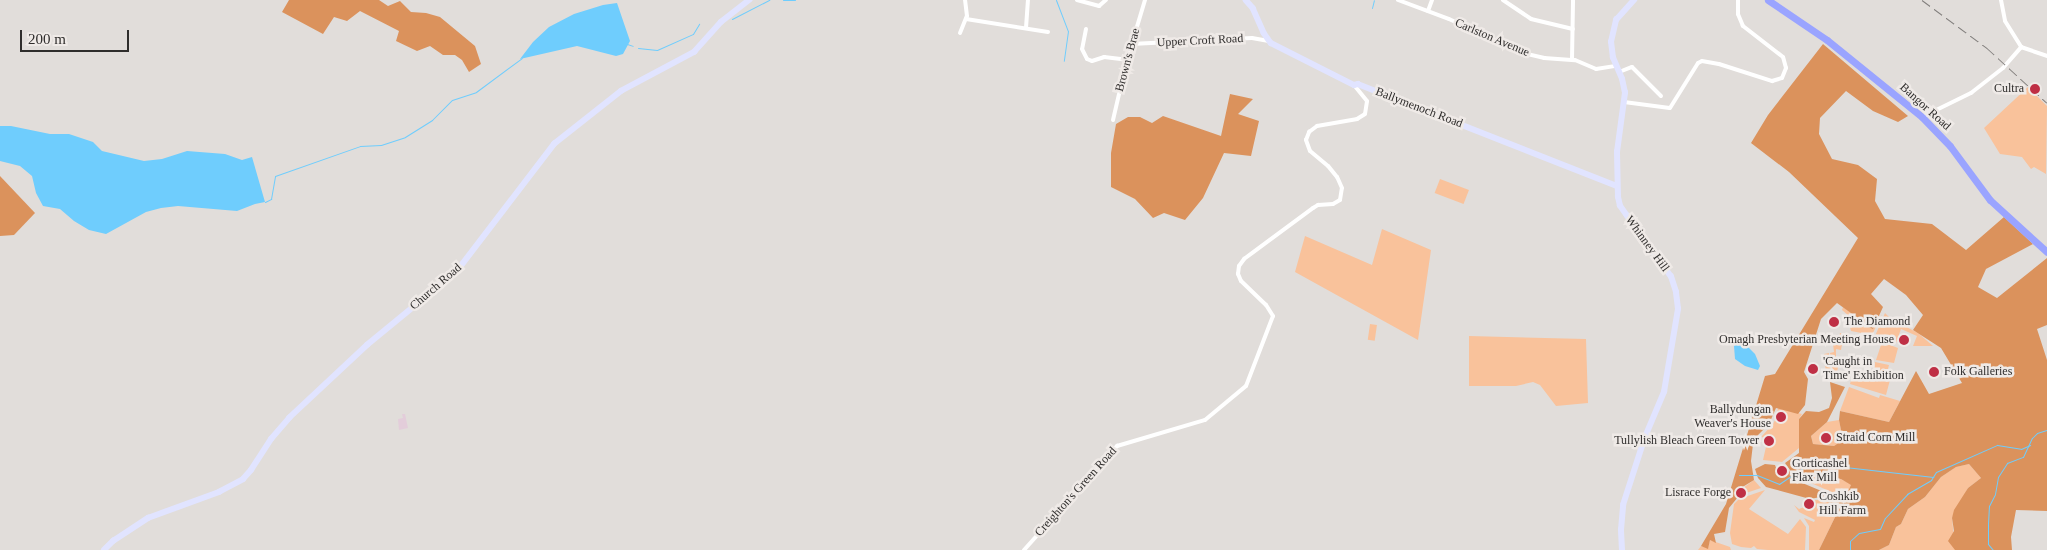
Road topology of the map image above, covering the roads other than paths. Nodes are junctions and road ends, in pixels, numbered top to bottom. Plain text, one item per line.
1 (749, 0) edge
2 (965, 0) edge
3 (1028, 0) edge
4 (1078, 0) edge
5 (1106, 0) edge
6 (1145, 0) edge
7 (1246, 0) edge
8 (1398, 0) edge
9 (1432, 0) edge
10 (1503, 0) edge
11 (1573, 0) edge
12 (1634, 0) edge
13 (1738, 0) edge
14 (1768, 0) edge
15 (2001, 0) edge
16 (1428, 11) junction
17 (966, 19) junction
18 (1026, 28) junction
19 (1086, 29) dead end
20 (1573, 29) junction
21 (1048, 32) dead end
22 (960, 33) dead end
23 (1269, 41) junction
24 (1132, 44) junction
25 (2021, 48) junction
26 (2047, 56) edge
27 (1572, 59) junction
28 (1127, 60) junction
29 (1616, 66) junction
30 (1619, 72) junction
31 (1354, 85) junction
32 (1661, 96) dead end
33 (1624, 102) junction
34 (1922, 117) junction
35 (1113, 120) dead end
36 (1617, 186) junction
37 (2047, 252) edge
38 (104, 550) edge
39 (1024, 550) edge
40 (1622, 550) edge

1 - 38 street, Church Road
2 - 17 street
3 - 18 street
4 - 5 street
6 - 24 street, Brown's Brae
7 - 23 street
8 - 16 street, Carlston Avenue
9 - 16 street
10 - 20 street
11 - 20 street
12 - 29 street, Whinney Hill
13 - 33 street
14 - 34 highway, Bangor Road
15 - 25 street
16 - 27 street, Carlston Avenue
17 - 18 street
17 - 22 street
18 - 21 street
19 - 28 street
20 - 27 street
23 - 24 street, Upper Croft Road
23 - 31 street, Ballymenoch Road
24 - 28 street, Brown's Brae
25 - 26 street
25 - 34 street
27 - 29 street, Carlston Avenue
28 - 35 street, Brown's Brae
29 - 30 street, Whinney Hill
30 - 32 street
30 - 33 street, Whinney Hill
31 - 36 street, Ballymenoch Road
31 - 39 street, Creighton's Green Road
33 - 36 street, Whinney Hill
34 - 37 highway, Bangor Road
36 - 40 street, Whinney Hill

